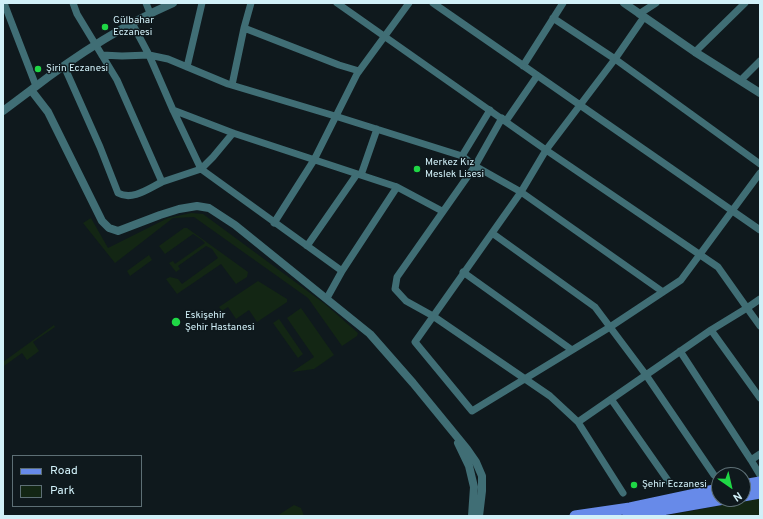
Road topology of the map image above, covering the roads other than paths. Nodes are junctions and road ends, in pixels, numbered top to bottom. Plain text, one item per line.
1 (4, 3) edge
2 (73, 3) edge
3 (146, 3) edge
4 (173, 3) edge
5 (202, 3) edge
6 (251, 3) edge
7 (337, 3) edge
8 (409, 3) edge
9 (433, 3) edge
10 (563, 3) edge
11 (624, 3) edge
12 (656, 3) edge
13 (745, 3) edge
14 (150, 13) junction
15 (641, 15) junction
16 (554, 18) junction
17 (132, 23) junction
18 (244, 28) junction
19 (383, 36) junction
20 (96, 45) junction
21 (695, 52) junction
22 (102, 55) junction
23 (150, 55) junction
24 (614, 59) junction
25 (760, 61) edge
26 (64, 66) junction
27 (523, 66) junction
28 (187, 67) junction
29 (359, 71) junction
30 (537, 76) junction
31 (741, 80) junction
32 (232, 85) junction
33 (34, 88) junction
34 (760, 93) edge
35 (579, 105) junction
36 (173, 110) junction
37 (490, 110) junction
38 (3, 111) edge
39 (335, 116) junction
40 (504, 120) junction
41 (377, 129) junction
42 (233, 133) junction
43 (546, 150) junction
44 (462, 156) junction
45 (314, 160) junction
46 (760, 164) edge
47 (475, 166) junction
48 (201, 169) junction
49 (760, 172) edge
50 (359, 175) junction
51 (162, 182) junction
52 (398, 187) junction
53 (520, 192) junction
54 (442, 211) junction
55 (732, 211) junction
56 (274, 223) junction
57 (760, 230) edge
58 (492, 233) junction
59 (306, 246) junction
60 (699, 255) junction
61 (342, 271) junction
62 (464, 272) junction
63 (663, 292) junction
64 (327, 298) junction
65 (760, 299) edge
66 (747, 308) junction
67 (433, 316) junction
68 (760, 326) edge
69 (610, 327) junction
70 (711, 330) junction
71 (572, 350) junction
72 (680, 352) junction
73 (646, 374) junction
74 (525, 379) junction
75 (760, 398) edge
76 (611, 399) junction
77 (578, 422) junction
78 (445, 424) junction
79 (760, 454) edge
80 (751, 460) junction
81 (711, 471) edge
82 (760, 475) edge
83 (669, 482) dead end
84 (711, 491) edge
85 (623, 493) dead end
86 (711, 501) edge
87 (472, 516) edge
88 (479, 516) edge
89 (575, 516) edge
90 (628, 516) edge

1 - 33 street
2 - 20 street
3 - 14 street
4 - 14 street
5 - 28 street
6 - 18 street
7 - 19 street
8 - 19 street
9 - 27 street
10 - 16 street
11 - 15 street
12 - 15 street
13 - 21 street
14 - 17 street
15 - 21 street
15 - 24 street
16 - 24 street
16 - 27 street
17 - 20 street
17 - 23 street
18 - 29 street
18 - 32 street
19 - 29 street
19 - 37 street
20 - 22 street
20 - 26 street
21 - 31 street
22 - 23 street
22 - 51 street
23 - 28 street
23 - 36 street
24 - 35 street
24 - 46 street
25 - 31 street
26 - 33 street
26 - 51 street
27 - 30 street
28 - 32 street
29 - 39 street
30 - 35 street
30 - 40 street
31 - 34 street
32 - 39 street
33 - 38 street
33 - 64 street
35 - 43 street
35 - 55 street
36 - 42 street
36 - 48 street
37 - 40 street
37 - 44 street
39 - 41 street
39 - 45 street
40 - 43 street
40 - 47 street
41 - 44 street
41 - 50 street
42 - 45 street
42 - 48 street
43 - 53 street
43 - 60 street
44 - 47 street
45 - 50 street
45 - 56 street
47 - 53 street
47 - 54 street
48 - 51 street
48 - 56 street
49 - 55 street
50 - 52 street
50 - 59 street
52 - 54 street
52 - 61 street
53 - 58 street
53 - 63 street
54 - 67 street
55 - 57 street
55 - 60 street
56 - 59 street
58 - 62 street
58 - 69 street
59 - 61 street
60 - 63 street
60 - 66 street
61 - 64 street
62 - 67 street
62 - 71 street
63 - 69 street
64 - 78 street
65 - 66 street
66 - 68 street
66 - 70 street
67 - 74 street
67 - 74 street
69 - 71 street
69 - 73 street
70 - 72 street
70 - 75 street
71 - 74 street
72 - 73 street
72 - 80 street
73 - 76 street
73 - 81 street
74 - 77 street
76 - 77 street
76 - 83 street
77 - 85 street
78 - 87 street
78 - 88 street
79 - 80 street
80 - 82 street
84 - 89 main road
86 - 90 main road

